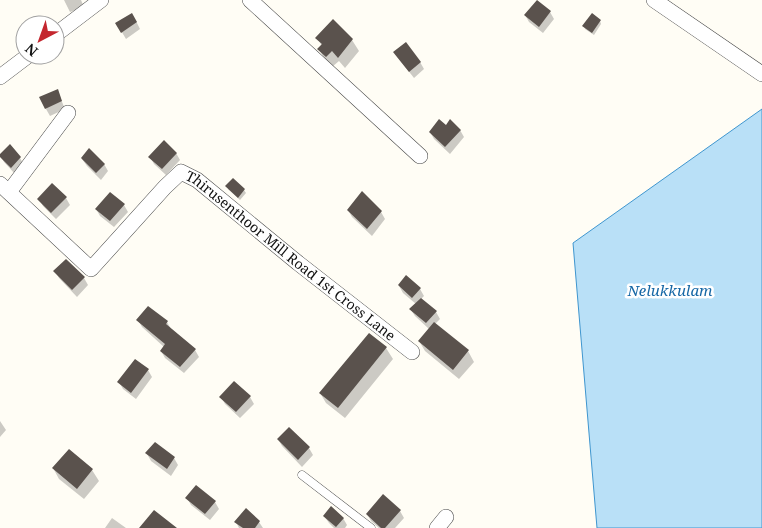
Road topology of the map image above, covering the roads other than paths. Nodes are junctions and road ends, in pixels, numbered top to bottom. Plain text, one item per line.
1 (101, 0) edge
2 (250, 0) edge
3 (654, 0) edge
4 (65, 27) edge
5 (16, 65) edge
6 (762, 74) edge
7 (0, 77) edge
8 (68, 113) dead end
9 (420, 156) dead end
10 (4, 188) edge
11 (412, 352) dead end
12 (302, 475) dead end
13 (370, 528) edge

1 - 4 street
2 - 9 street
3 - 6 street
5 - 7 street
8 - 10 street
10 - 11 street, Thirusenthoor Mill Road 1st Cross Lane
12 - 13 lane

